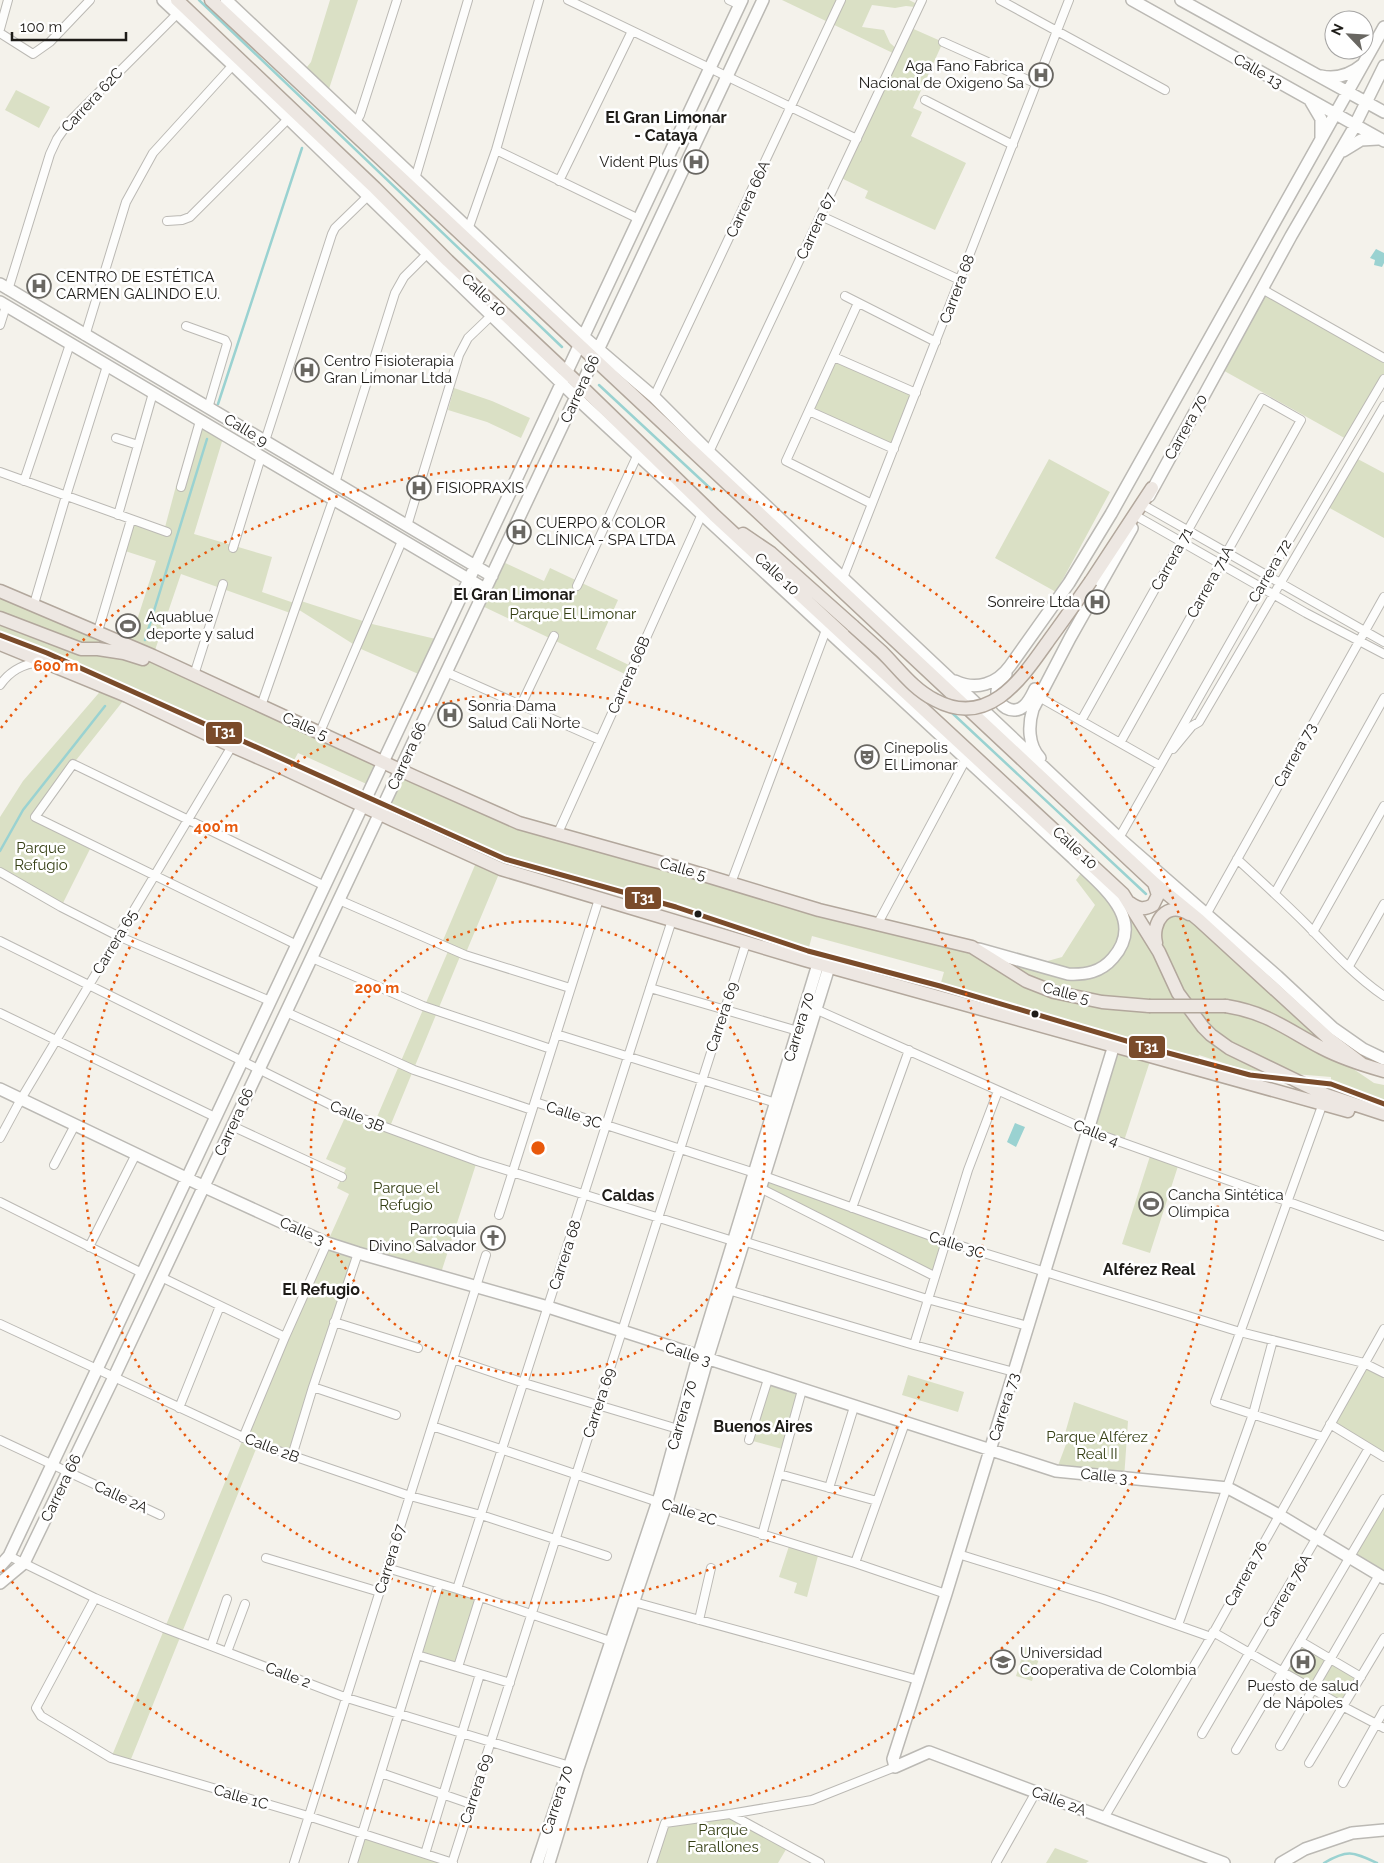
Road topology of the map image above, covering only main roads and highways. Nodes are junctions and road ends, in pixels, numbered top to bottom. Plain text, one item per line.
1 (178, 0) edge
2 (211, 0) edge
3 (1152, 488) road end
4 (765, 504) road end
5 (751, 505) junction
6 (708, 515) junction
7 (777, 516) road end
8 (778, 532) junction
9 (0, 591) edge
10 (0, 618) edge
11 (884, 631) junction
12 (0, 642) edge
13 (902, 648) junction
14 (194, 675) junction
15 (287, 770) junction
16 (1072, 807) junction
17 (1092, 826) junction
18 (1154, 883) junction
19 (1130, 903) junction
20 (1203, 917) junction
21 (1159, 952) junction
22 (1362, 1064) junction
23 (1384, 1071) edge
24 (1384, 1114) edge
25 (1384, 1121) edge

1 - 6 main road, Calle 10
2 - 5 main road, Calle 10
3 - 6 main road, bridge
4 - 5 main road
5 - 8 main road, Calle 10
6 - 19 main road, Calle 10
7 - 8 main road
8 - 11 main road, Calle 10
9 - 14 main road, Calle 5
10 - 14 main road
11 - 13 main road, Calle 10
11 - 13 main road
12 - 15 main road
12 - 15 main road
13 - 16 main road, Calle 10
14 - 22 main road, Calle 5, bridge
15 - 25 main road
16 - 17 main road, Calle 10
16 - 17 main road
17 - 18 main road, Calle 10
18 - 19 main road
18 - 20 main road, Calle 10
19 - 21 main road, Calle 10
20 - 21 main road
20 - 22 main road, Calle 10
21 - 24 main road, Calle 10
22 - 23 main road, Calle 5

